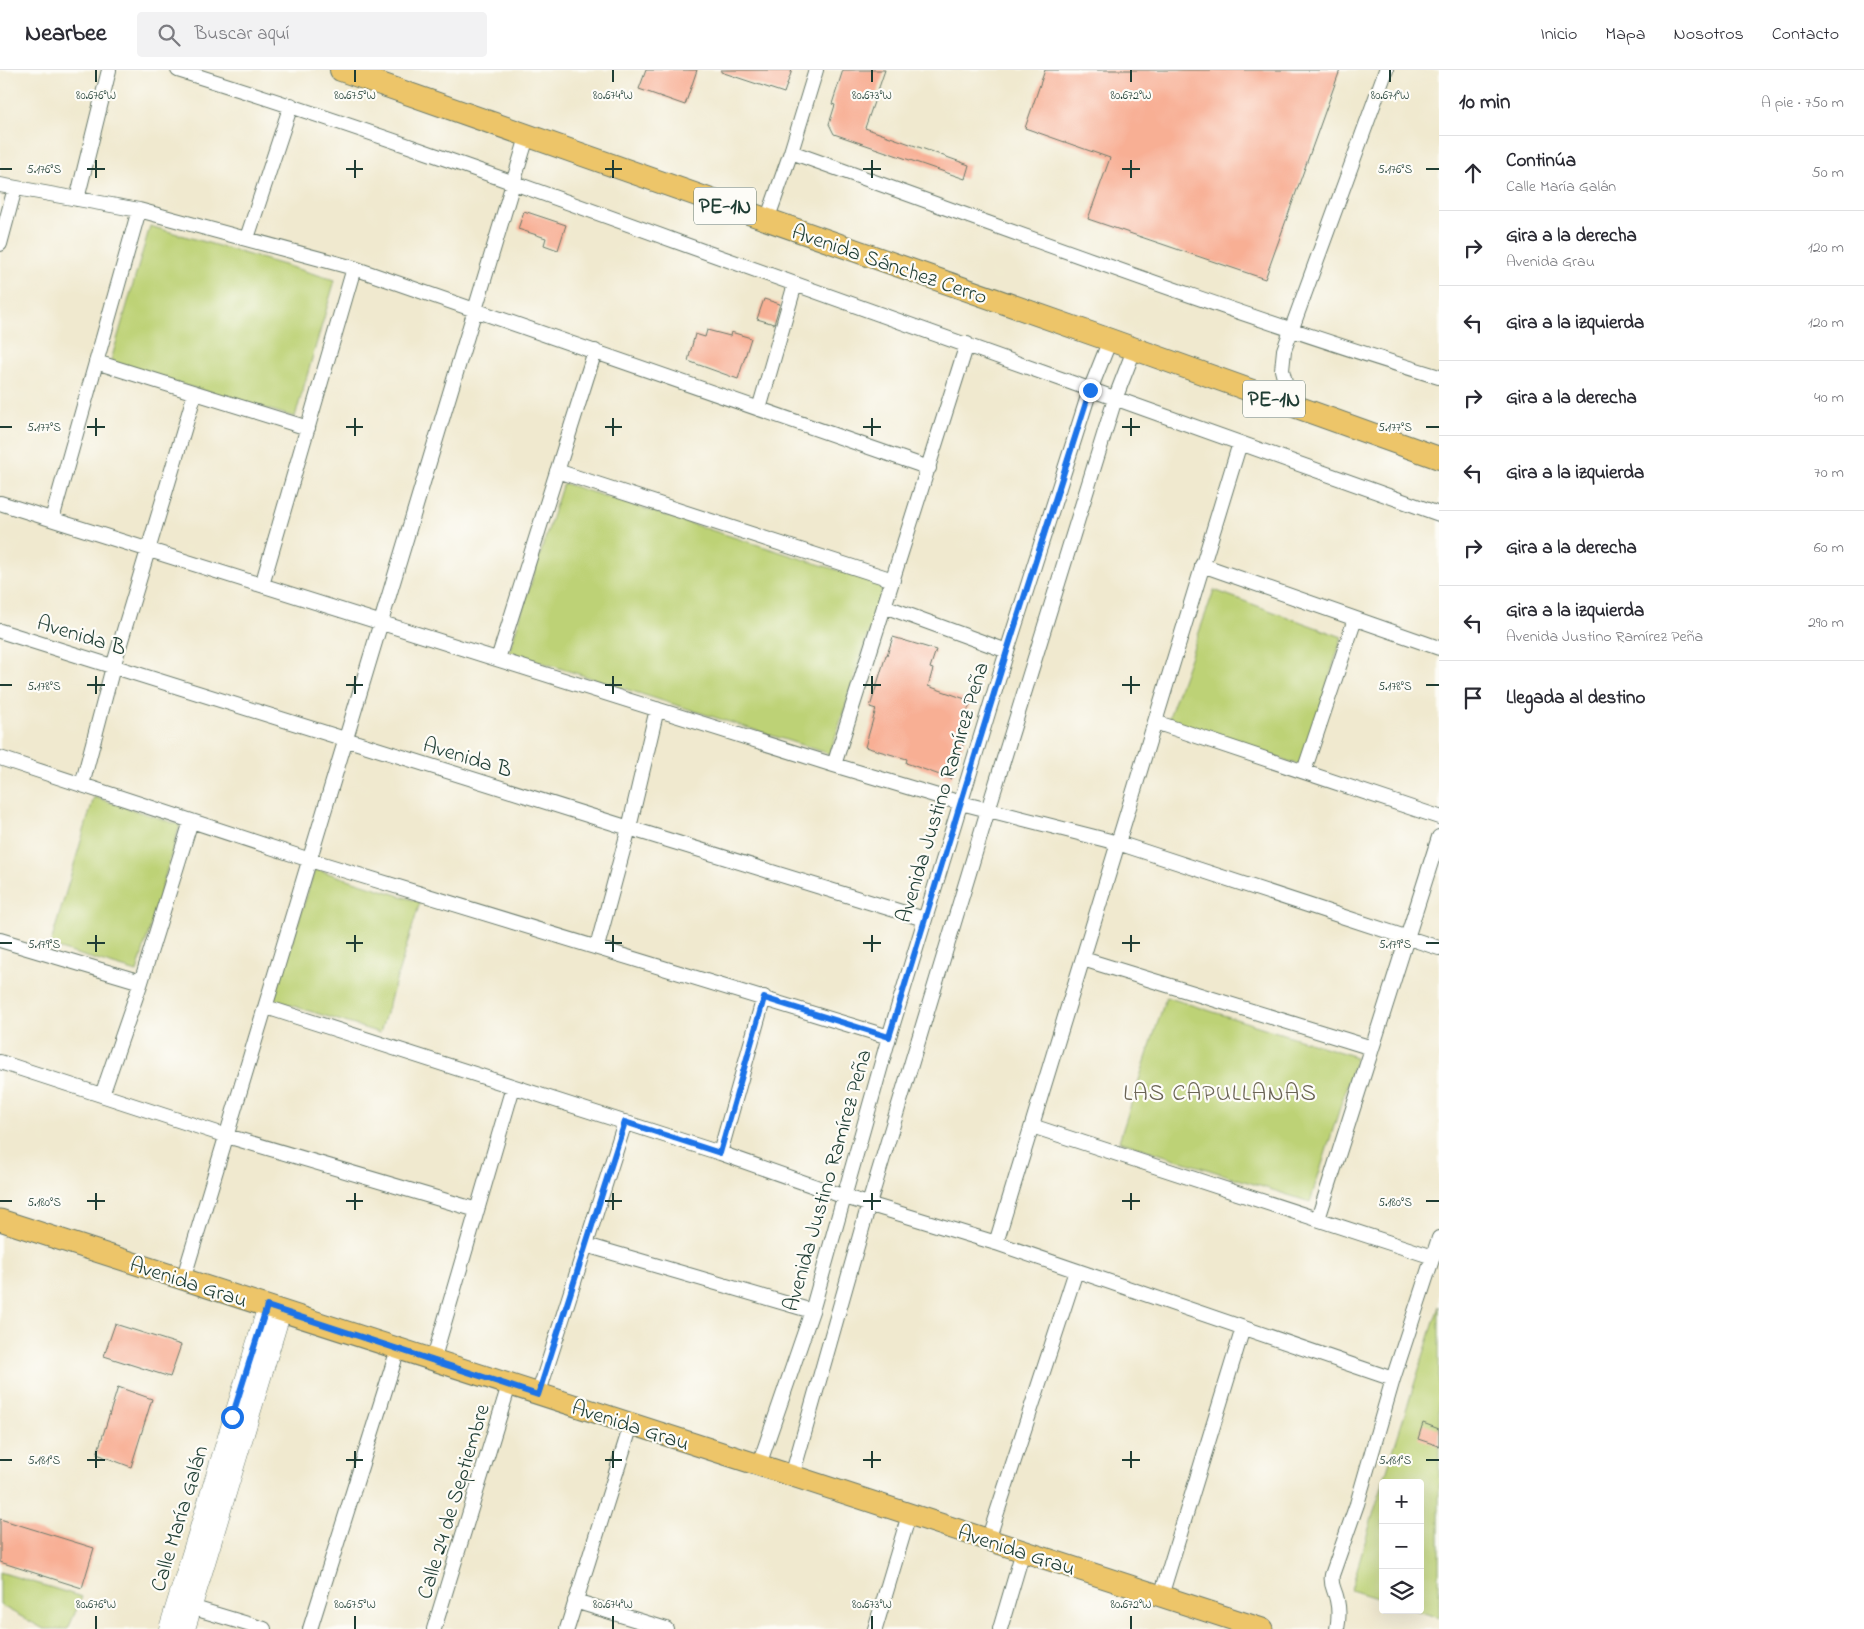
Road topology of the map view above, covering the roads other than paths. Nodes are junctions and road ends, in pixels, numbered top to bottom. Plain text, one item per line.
1 (109, 70) edge
2 (178, 70) edge
3 (341, 70) edge
4 (816, 70) edge
5 (1386, 70) edge
6 (291, 105) junction
7 (527, 137) junction
8 (792, 152) junction
9 (513, 183) junction
10 (0, 185) edge
11 (15, 188) junction
12 (77, 199) junction
13 (139, 210) junction
14 (767, 220) junction
15 (247, 238) junction
16 (0, 244) edge
17 (354, 268) junction
18 (795, 284) junction
19 (475, 311) junction
20 (1291, 329) junction
21 (1110, 340) junction
22 (967, 344) junction
23 (1134, 350) junction
24 (595, 351) junction
25 (96, 362) junction
26 (1439, 377) edge
27 (1090, 390) junction
28 (195, 393) junction
29 (1115, 399) junction
30 (1291, 405) junction
31 (759, 409) junction
32 (308, 428) junction
33 (1240, 443) junction
34 (1439, 458) edge
35 (929, 468) junction
36 (557, 471) junction
37 (0, 503) edge
38 (1439, 514) edge
39 (52, 520) junction
40 (148, 549) junction
41 (1202, 565) junction
42 (893, 580) junction
43 (262, 585) junction
44 (884, 606) junction
45 (1355, 619) junction
46 (381, 622) junction
47 (0, 631) edge
48 (1439, 648) edge
49 (1007, 651) junction
50 (498, 659) junction
51 (114, 667) junction
52 (657, 709) junction
53 (1155, 722) junction
54 (346, 740) junction
55 (0, 758) edge
56 (834, 765) junction
57 (1304, 771) junction
58 (82, 785) junction
59 (961, 803) junction
60 (988, 810) junction
61 (1439, 817) edge
62 (191, 821) junction
63 (629, 828) junction
64 (1439, 837) edge
65 (1118, 843) junction
66 (310, 860) junction
67 (924, 919) junction
68 (1407, 938) junction
69 (0, 940) edge
70 (597, 947) junction
71 (1439, 948) edge
72 (1083, 959) junction
73 (141, 982) junction
74 (764, 998) junction
75 (266, 1007) junction
76 (889, 1037) junction
77 (1372, 1048) junction
78 (0, 1062) edge
79 (513, 1086) junction
80 (102, 1095) junction
81 (625, 1122) junction
82 (1032, 1126) junction
83 (227, 1136) junction
84 (720, 1153) junction
85 (845, 1197) junction
86 (869, 1204) junction
87 (477, 1210) junction
88 (1318, 1219) junction
89 (0, 1220) edge
90 (1439, 1238) edge
91 (996, 1244) junction
92 (586, 1245) junction
93 (1433, 1257) junction
94 (1076, 1271) junction
95 (183, 1280) junction
96 (275, 1309) junction
97 (812, 1311) junction
98 (1243, 1328) junction
99 (398, 1349) junction
100 (433, 1361) junction
101 (1393, 1379) junction
102 (509, 1385) junction
103 (538, 1395) junction
104 (631, 1425) junction
105 (759, 1465) junction
106 (792, 1476) junction
107 (910, 1515) junction
108 (988, 1540) junction
109 (1023, 1551) junction
110 (1161, 1596) junction
111 (575, 1601) junction
112 (184, 1605) junction
113 (168, 1629) edge
114 (186, 1629) edge
115 (264, 1629) edge
116 (310, 1629) edge
117 (434, 1629) edge
118 (567, 1629) edge
119 (666, 1629) edge
120 (875, 1629) edge
121 (1000, 1629) edge
122 (1262, 1629) edge
123 (1337, 1629) edge

1 - 12 street
2 - 6 street
3 - 7 highway, Avenida Sánchez Cerro / PE-1N
4 - 8 street
5 - 20 street
6 - 9 street
6 - 15 street
7 - 9 street
7 - 14 highway, Avenida Sánchez Cerro / PE-1N
8 - 14 street
8 - 20 street
9 - 18 street
9 - 19 street
10 - 11 street
11 - 12 street
11 - 16 street
12 - 13 street
13 - 15 street
13 - 25 street
14 - 21 highway, Avenida Sánchez Cerro / PE-1N
15 - 17 street
17 - 19 street
17 - 32 street
18 - 22 street
18 - 31 street
19 - 24 street
19 - 46 street
20 - 26 street
20 - 30 street
21 - 23 highway, Avenida Sánchez Cerro / PE-1N
21 - 27 street, Avenida Justino Ramírez Peña
22 - 27 street
22 - 35 street
23 - 29 street
23 - 30 highway, Avenida Sánchez Cerro / PE-1N
24 - 31 street
24 - 36 street
25 - 28 street
25 - 39 street
27 - 29 street
27 - 49 street, Avenida Justino Ramírez Peña
28 - 32 street
28 - 40 street
29 - 33 street
29 - 60 street
30 - 34 highway, Avenida Sánchez Cerro / PE-1N
31 - 35 street
32 - 43 street
33 - 38 street
33 - 41 street
35 - 42 street
36 - 42 street
36 - 50 street
37 - 39 street
39 - 40 street
40 - 43 street
40 - 51 street
41 - 45 street
41 - 53 street
42 - 44 street
43 - 46 street
44 - 49 street
44 - 56 street
45 - 48 street
45 - 57 street
46 - 50 street
46 - 54 street
47 - 51 street, Avenida B
49 - 59 street, Avenida Justino Ramírez Peña
50 - 52 street
51 - 54 street, Avenida B
51 - 58 street
52 - 56 street
52 - 63 street
53 - 57 street
53 - 65 street
54 - 63 street, Avenida B
54 - 66 street
55 - 58 street
56 - 59 street
57 - 61 street
58 - 62 street
59 - 60 street
59 - 67 street, Avenida Justino Ramírez Peña
60 - 65 street
60 - 86 street
62 - 66 street
62 - 73 street
63 - 67 street, Avenida B
63 - 70 street
64 - 68 street
65 - 68 street
65 - 72 street
66 - 70 street
66 - 75 street
67 - 76 street, Avenida Justino Ramírez Peña
68 - 71 street
68 - 77 street
69 - 73 street
70 - 74 street
72 - 77 street
72 - 82 street
73 - 80 street
74 - 76 street
74 - 84 street
75 - 79 street
75 - 83 street
76 - 85 street, Avenida Justino Ramírez Peña
77 - 88 street
78 - 80 street
79 - 81 street
79 - 87 street
80 - 83 street
81 - 84 street
81 - 92 street
82 - 88 street
82 - 91 street
83 - 87 street
83 - 95 street
84 - 85 street
85 - 86 street
85 - 97 street, Avenida Justino Ramírez Peña
86 - 91 street
86 - 106 street
87 - 100 street
88 - 93 street
89 - 95 main road, Avenida Grau
90 - 93 street
91 - 94 street
92 - 97 street
92 - 103 street
93 - 101 street
94 - 98 street
94 - 108 street
95 - 96 main road, Avenida Grau
96 - 99 main road, Avenida Grau
96 - 112 street, Calle María Galán
97 - 105 street, Avenida Justino Ramírez Peña
98 - 101 street
98 - 110 street
99 - 100 main road, Avenida Grau
99 - 116 street
100 - 102 main road, Avenida Grau
101 - 123 street
102 - 103 main road, Avenida Grau
102 - 117 street, Calle 24 de Septiembre
103 - 104 main road, Avenida Grau
104 - 105 main road, Avenida Grau
104 - 111 street
105 - 106 main road, Avenida Grau
106 - 107 main road, Avenida Grau
107 - 108 main road, Avenida Grau
107 - 120 street
108 - 109 main road, Avenida Grau
109 - 110 main road, Avenida Grau
109 - 121 street
110 - 122 main road, Avenida Grau
111 - 118 street
111 - 119 street
112 - 113 street, Calle María Galán
112 - 114 street, Calle María Galán
112 - 115 street

